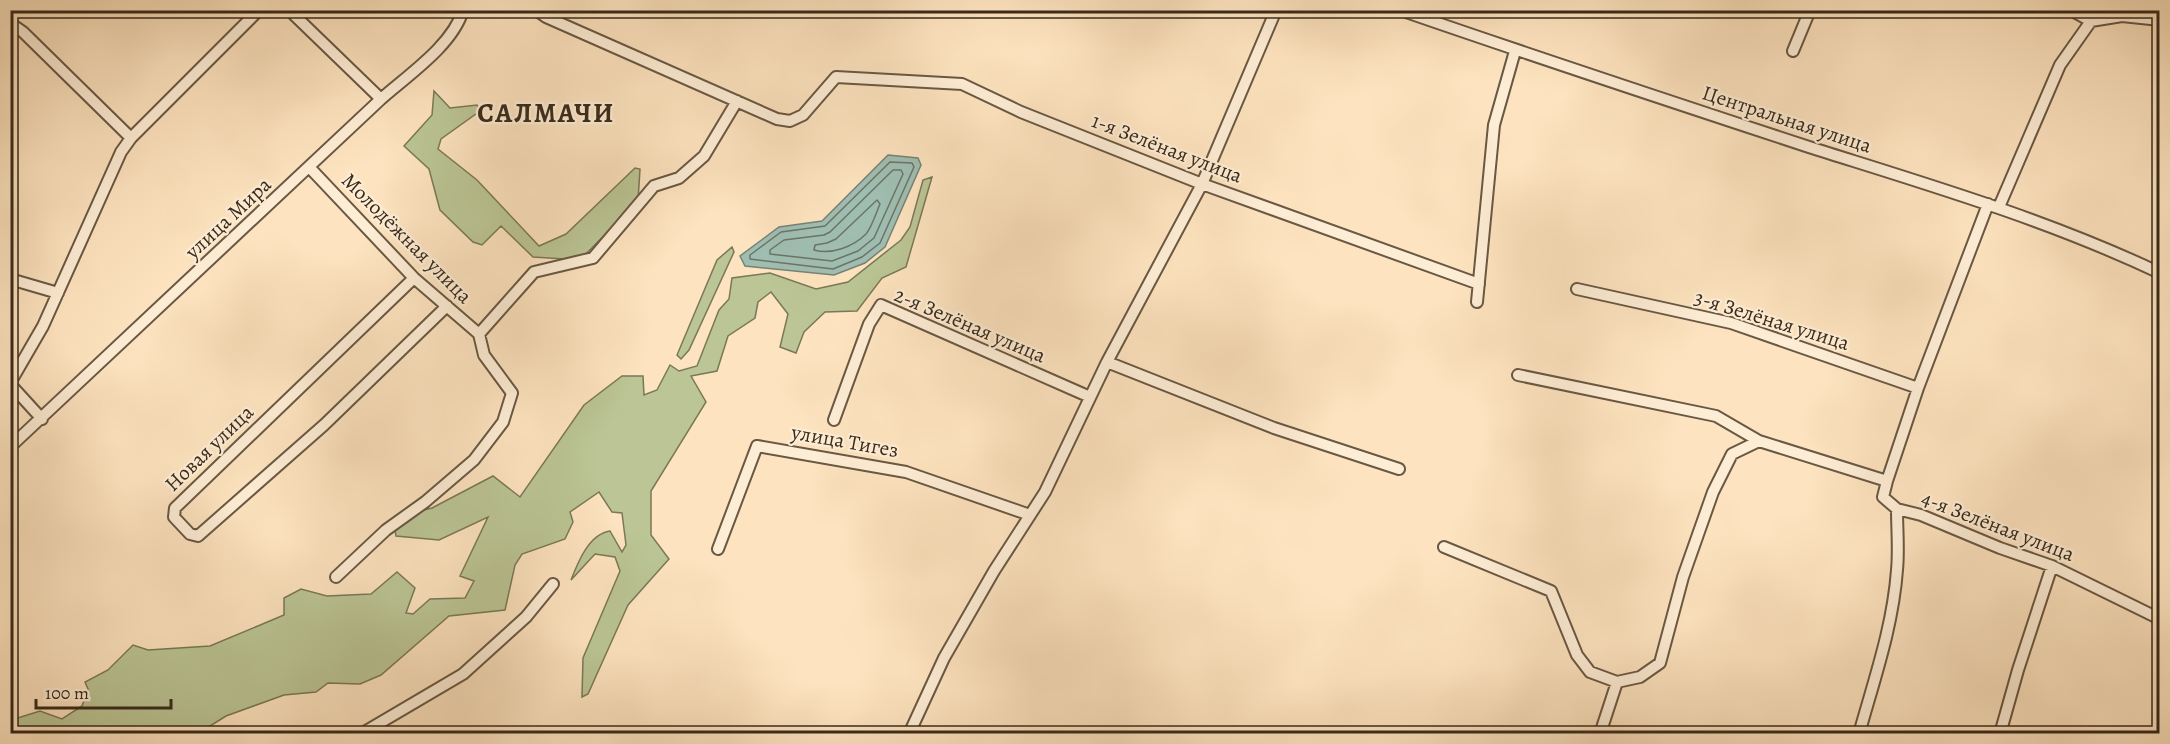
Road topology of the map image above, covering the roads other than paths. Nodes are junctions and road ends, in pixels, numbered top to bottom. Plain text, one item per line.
1 (259, 10) edge
2 (289, 10) edge
3 (462, 10) edge
4 (536, 10) edge
5 (1276, 10) edge
6 (1400, 10) edge
7 (1810, 10) edge
8 (2071, 10) edge
9 (2160, 20) edge
10 (2091, 21) junction
11 (10, 23) edge
12 (1515, 51) junction
13 (1793, 51) dead end
14 (381, 99) junction
15 (737, 101) junction
16 (131, 138) junction
17 (310, 168) junction
18 (1202, 184) junction
19 (1993, 206) junction
20 (2160, 273) edge
21 (414, 278) junction
22 (10, 279) edge
23 (1479, 284) junction
24 (1577, 289) dead end
25 (58, 293) junction
26 (1477, 302) dead end
27 (447, 306) junction
28 (479, 334) junction
29 (1107, 362) junction
30 (1518, 375) dead end
31 (10, 384) edge
32 (1918, 388) junction
33 (1090, 397) junction
34 (42, 419) junction
35 (834, 420) dead end
36 (1759, 441) junction
37 (10, 447) edge
38 (1399, 469) dead end
39 (1887, 481) junction
40 (1897, 510) junction
41 (1030, 515) junction
42 (1444, 547) dead end
43 (718, 549) dead end
44 (2052, 566) junction
45 (336, 577) dead end
46 (553, 584) dead end
47 (2160, 619) edge
48 (1617, 682) junction
49 (361, 734) edge
50 (909, 734) edge
51 (1600, 734) edge
52 (1859, 734) edge
53 (2000, 734) edge

1 - 16 street
2 - 14 street
3 - 14 street, улица Мира
4 - 15 street
5 - 18 street
6 - 12 street, Центральная улица
7 - 13 street
8 - 10 street
9 - 10 street
10 - 19 street
11 - 16 street
12 - 19 street, Центральная улица
12 - 23 street
14 - 17 street, улица Мира
15 - 18 street, 1-я Зелёная улица
15 - 28 street, Молодёжная улица
16 - 25 street
17 - 21 street, Молодёжная улица
17 - 34 street, улица Мира
18 - 23 street, 1-я Зелёная улица
18 - 29 street
19 - 20 street, Центральная улица
19 - 32 street
21 - 27 street, Молодёжная улица
21 - 27 street, Новая улица
22 - 25 street
23 - 26 street
24 - 32 street, 3-я Зелёная улица
25 - 31 street
27 - 28 street, Молодёжная улица
28 - 45 street, Молодёжная улица
29 - 33 street
29 - 38 street
30 - 36 street
31 - 34 street
32 - 39 street
33 - 35 street, 2-я Зелёная улица
33 - 41 street
34 - 37 street, улица Мира
36 - 39 street
36 - 48 street
39 - 40 street
40 - 44 street, 4-я Зелёная улица
40 - 52 street, 4-я Зелёная улица
41 - 43 street, улица Тигез
41 - 50 street
42 - 48 street
44 - 47 street, 4-я Зелёная улица
44 - 53 street
46 - 49 street
48 - 51 street

